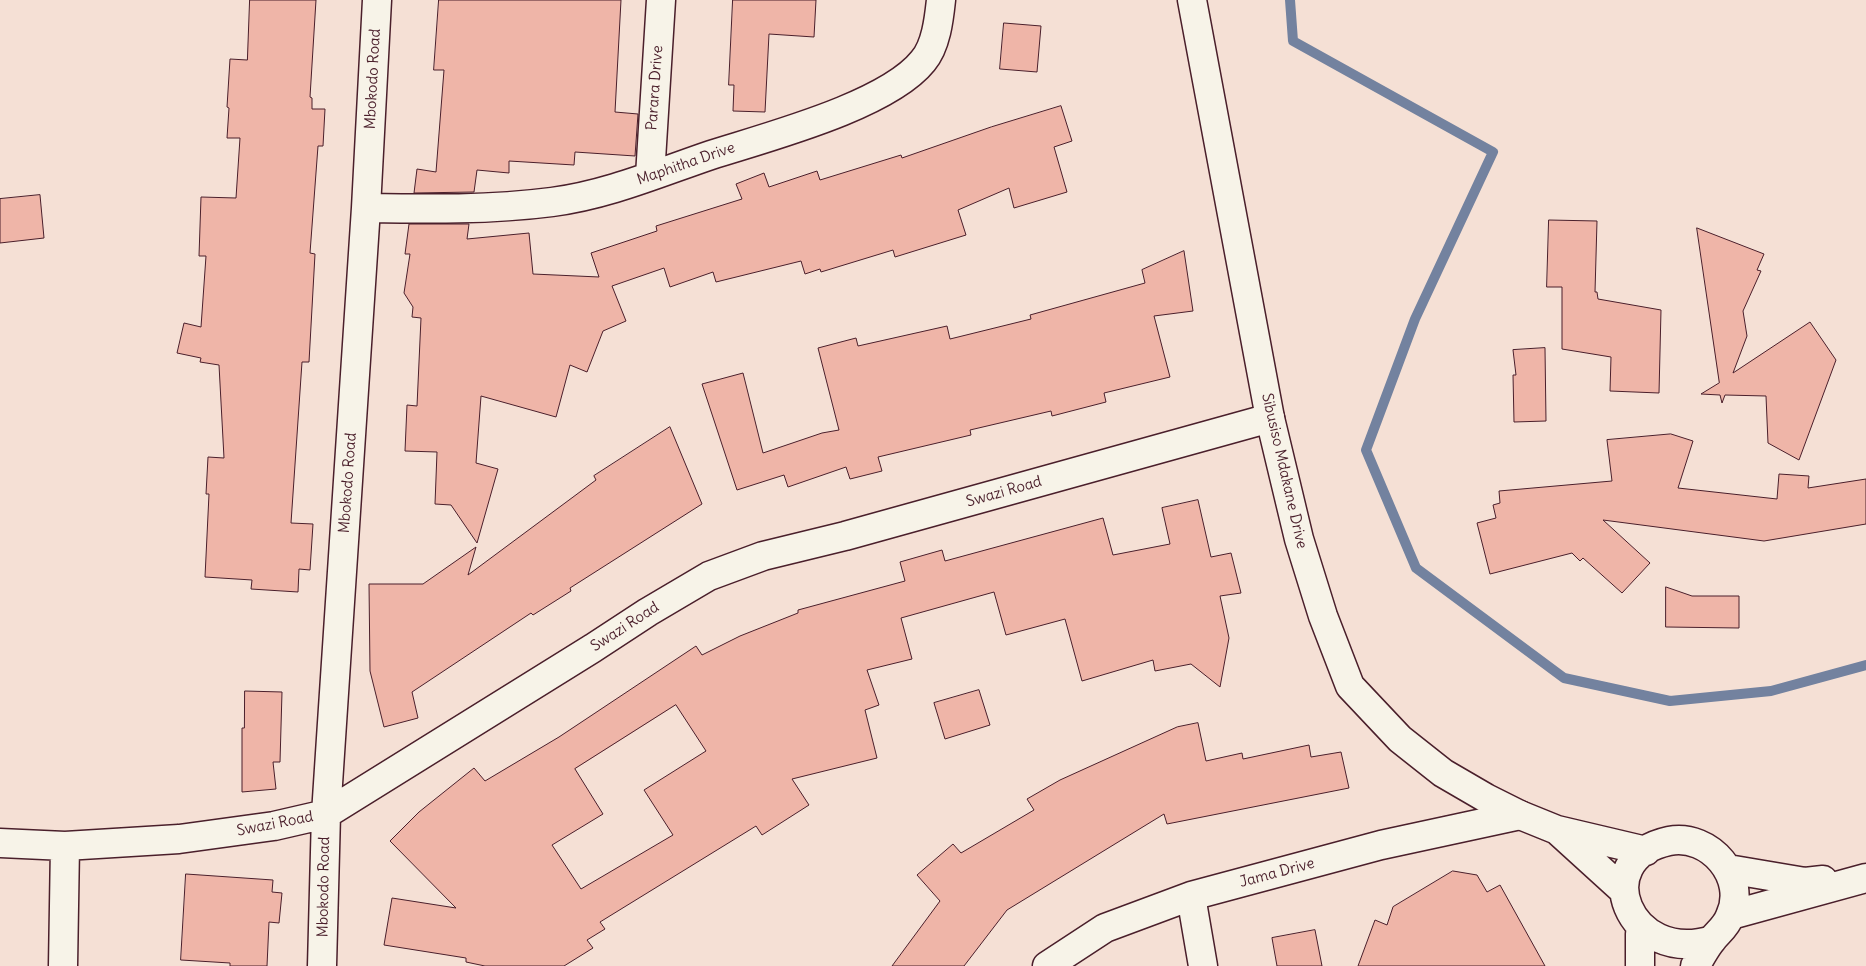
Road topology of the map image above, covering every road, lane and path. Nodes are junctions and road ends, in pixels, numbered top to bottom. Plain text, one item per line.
1 (377, 0) edge
2 (661, 0) edge
3 (941, 0) edge
4 (1192, 0) edge
5 (650, 176) junction
6 (366, 208) junction
7 (1270, 418) junction
8 (326, 814) junction
9 (1520, 815) junction
10 (1557, 830) junction
11 (0, 843) edge
12 (65, 846) junction
13 (1646, 850) junction
14 (1728, 869) junction
15 (1866, 873) edge
16 (1866, 878) edge
17 (1624, 891) junction
18 (1191, 896) junction
19 (1731, 915) junction
20 (1640, 934) junction
21 (1712, 940) junction
22 (63, 966) edge
23 (322, 966) edge
24 (1047, 966) edge
25 (1203, 966) edge
26 (1640, 966) edge
27 (1695, 966) edge

1 - 6 street, Mbokodo Road
2 - 5 street, Parara Drive
3 - 5 street, Maphitha Drive
4 - 7 street, Sibusiso Mdakane Drive
5 - 6 street, Maphitha Drive
6 - 8 street, Mbokodo Road
7 - 8 street, Swazi Road
7 - 9 street, Sibusiso Mdakane Drive
8 - 12 street, Swazi Road
8 - 23 street, Mbokodo Road
9 - 10 street, Sibusiso Mdakane Drive
9 - 18 street, Jama Drive
10 - 13 street, Sibusiso Mdakane Drive
10 - 17 street, Sibusiso Mdakane Drive
11 - 12 street, Swazi Road
12 - 22 street
13 - 14 street
13 - 17 street
14 - 15 street
14 - 19 street
16 - 19 street
17 - 20 street
18 - 24 street, Jama Drive
18 - 25 street
19 - 21 street
20 - 21 street
20 - 26 street
21 - 27 street

